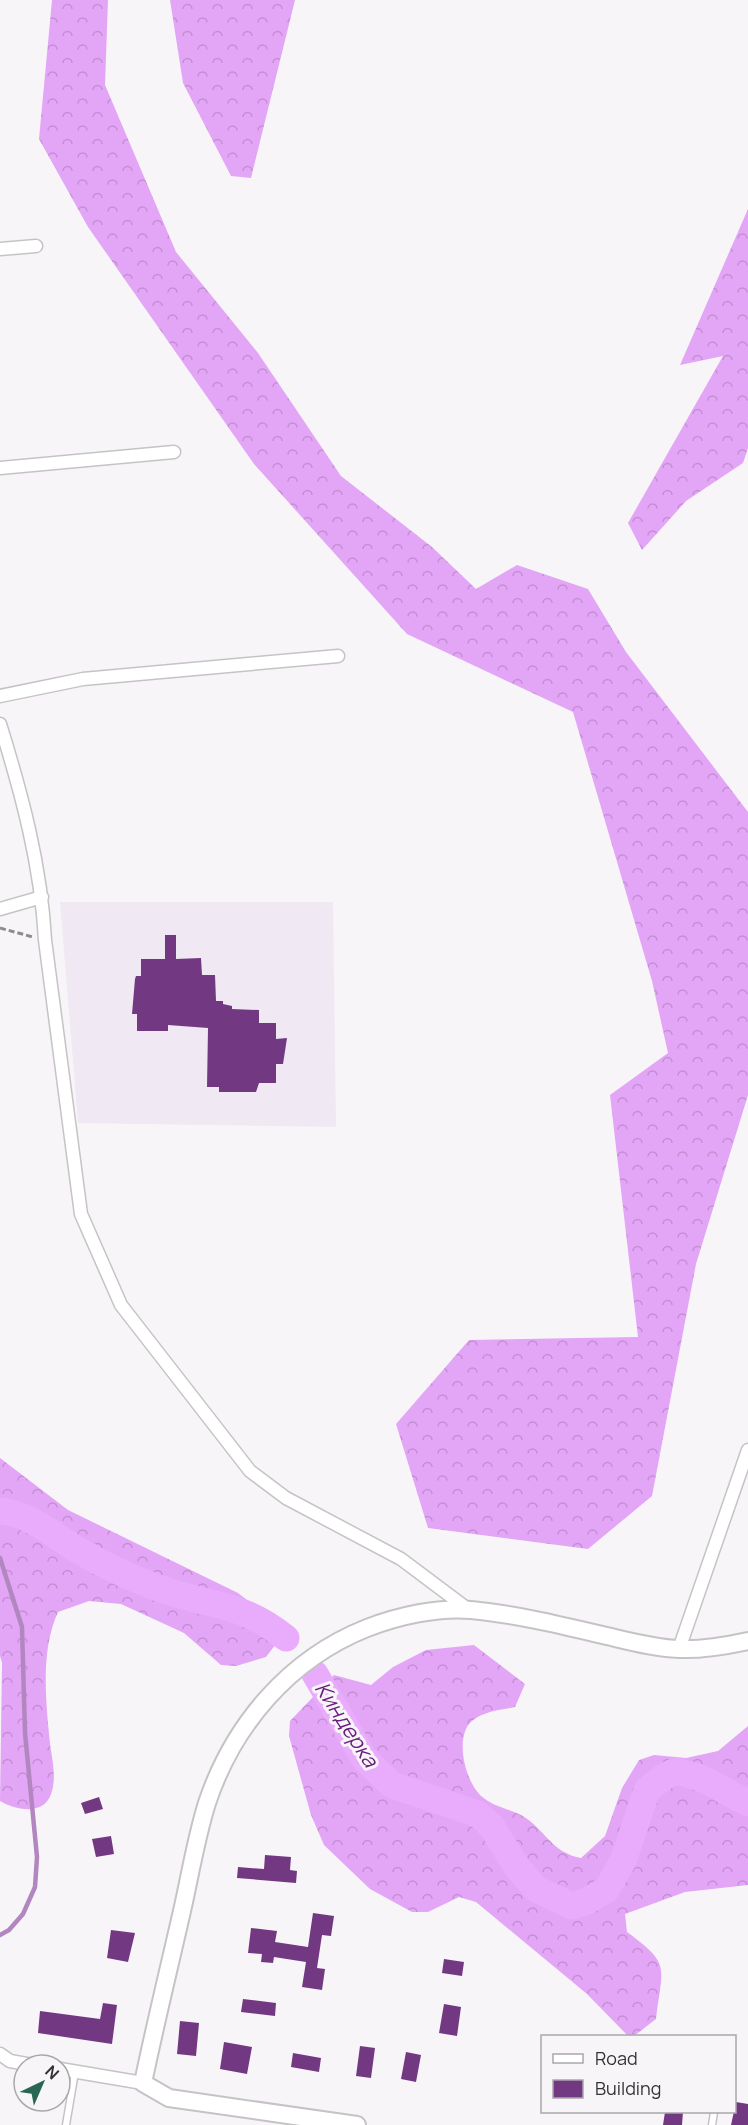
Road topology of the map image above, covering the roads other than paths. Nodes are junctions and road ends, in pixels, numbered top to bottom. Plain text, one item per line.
1 (36, 246) dead end
2 (0, 249) edge
3 (174, 452) dead end
4 (0, 468) edge
5 (339, 656) dead end
6 (0, 696) edge
7 (0, 724) edge
8 (42, 897) junction
9 (0, 909) edge
10 (748, 1450) edge
11 (469, 1610) junction
12 (748, 1641) edge
13 (680, 1649) junction
14 (72, 2071) edge
15 (75, 2072) junction
16 (143, 2082) junction
17 (66, 2125) edge
18 (357, 2125) edge

1 - 2 street
3 - 4 street
5 - 6 street
7 - 8 street
8 - 9 street
8 - 11 street
10 - 13 street
11 - 13 street
11 - 16 street
12 - 13 street
14 - 15 street
15 - 16 street
15 - 17 lane
16 - 18 street

